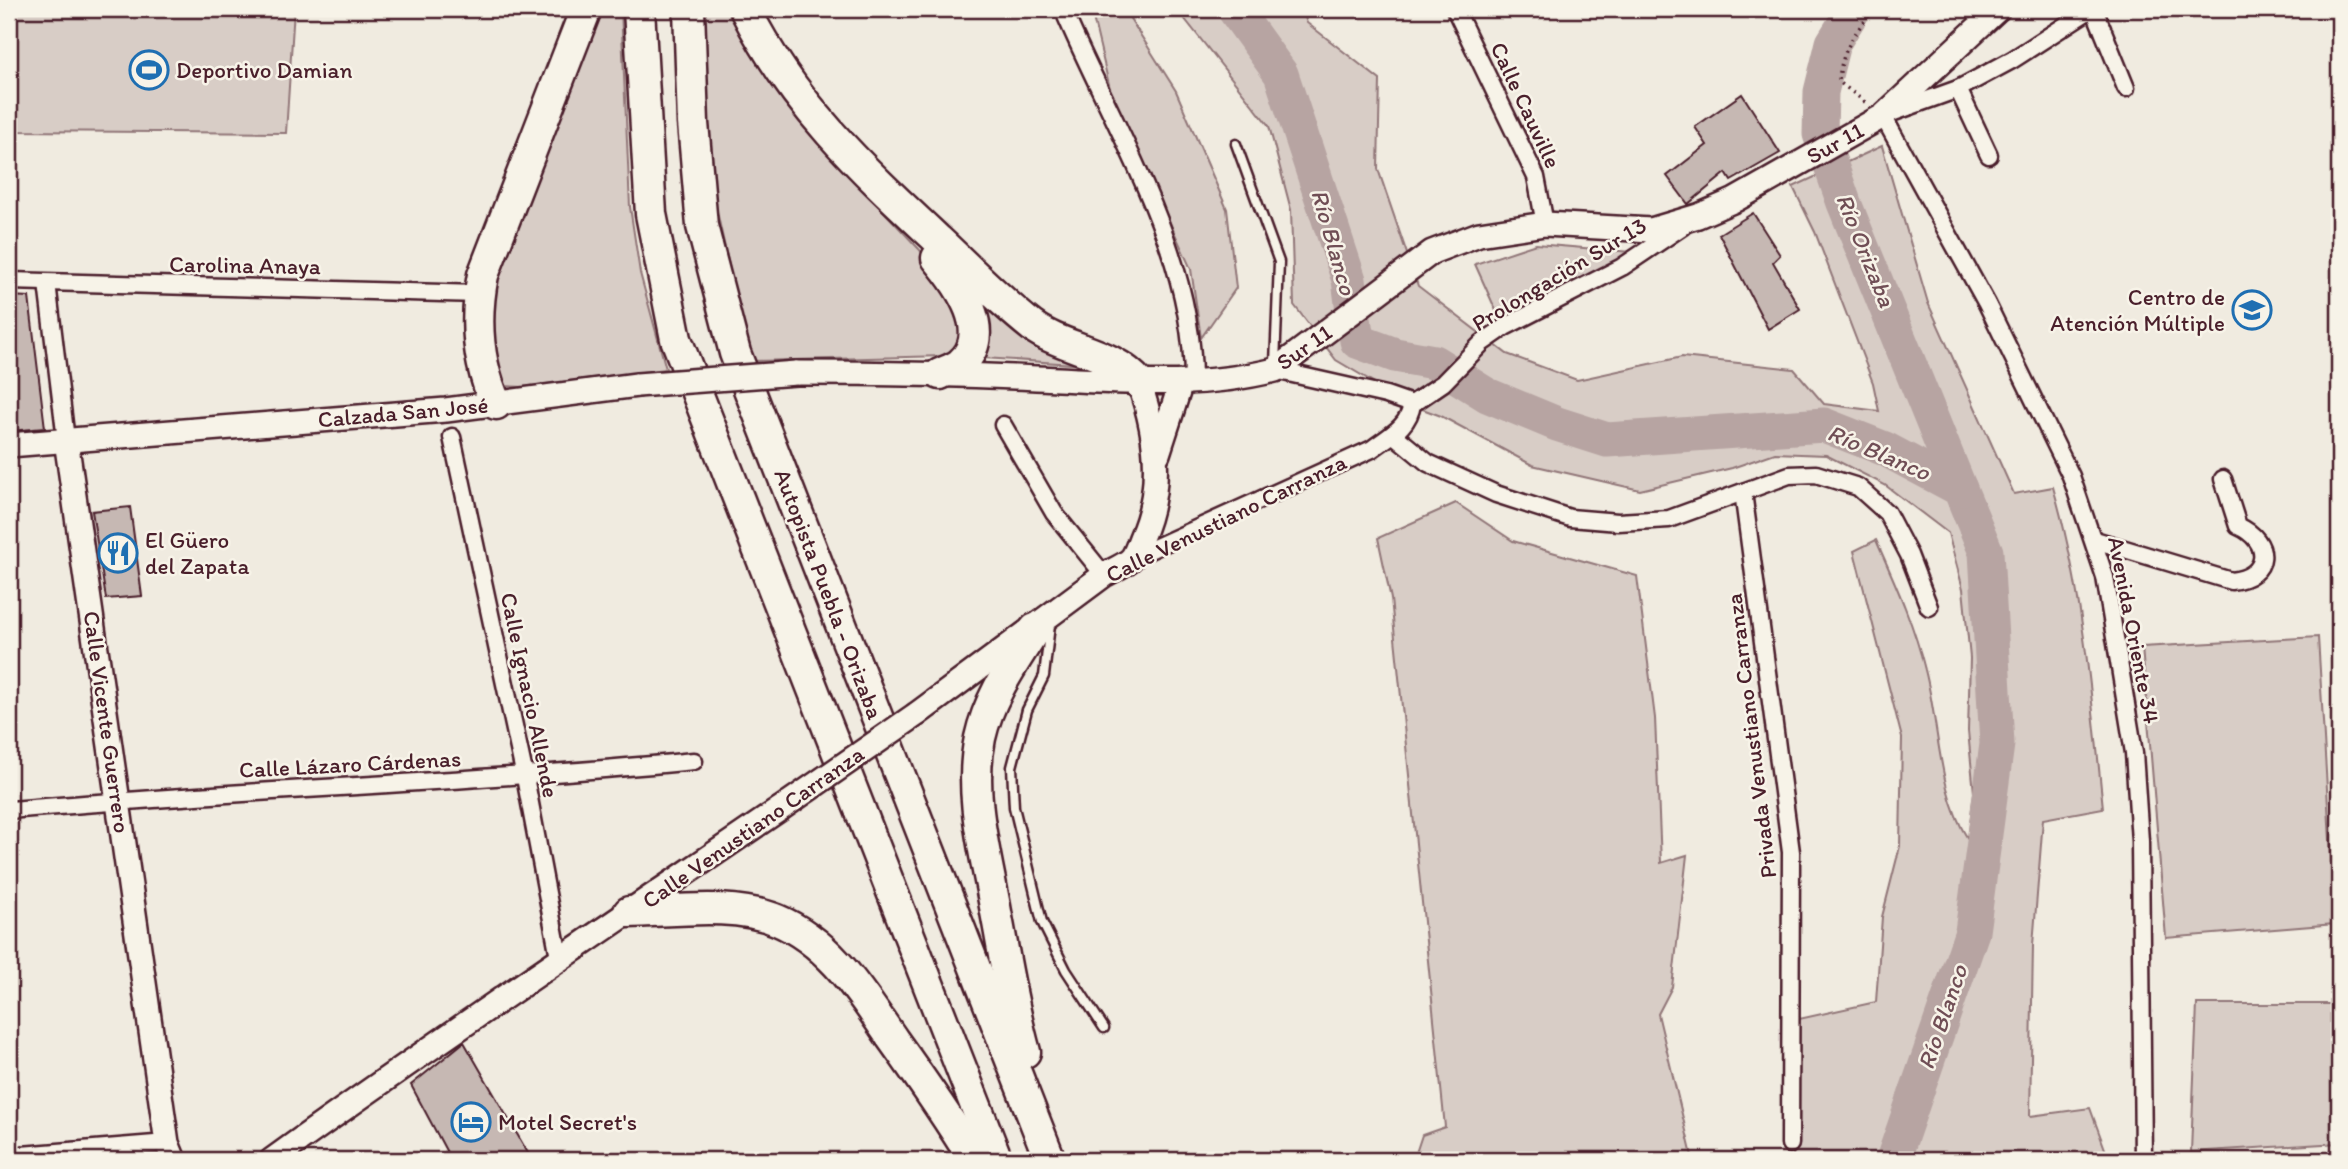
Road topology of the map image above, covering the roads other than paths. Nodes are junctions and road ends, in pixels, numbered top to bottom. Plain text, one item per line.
1 (586, 9) edge
2 (639, 9) edge
3 (689, 9) edge
4 (744, 9) edge
5 (1063, 9) edge
6 (1455, 9) edge
7 (1998, 9) edge
8 (2092, 9) edge
9 (2126, 88) dead end
10 (1958, 89) junction
11 (1882, 117) junction
12 (1236, 144) dead end
13 (1989, 155) dead end
14 (851, 159) junction
15 (1698, 216) junction
16 (1545, 224) junction
17 (9, 281) edge
18 (47, 283) junction
19 (479, 294) junction
20 (1275, 370) junction
21 (796, 373) joint
22 (940, 374) junction
23 (1139, 383) junction
24 (1187, 383) junction
25 (1414, 403) junction
26 (496, 404) junction
27 (1003, 425) dead end
28 (1393, 434) junction
29 (452, 437) dead end
30 (66, 440) junction
31 (9, 445) edge
32 (1156, 461) junction
33 (2223, 479) dead end
34 (1743, 492) junction
35 (2095, 540) junction
36 (1132, 558) junction
37 (1104, 575) junction
38 (1929, 607) dead end
39 (1043, 622) junction
40 (694, 761) dead end
41 (525, 777) junction
42 (119, 800) junction
43 (9, 810) edge
44 (629, 912) junction
45 (560, 962) junction
46 (1104, 1028) dead end
47 (1790, 1144) dead end
48 (170, 1152) edge
49 (9, 1156) edge
50 (272, 1160) edge
51 (974, 1160) edge
52 (997, 1160) edge
53 (1051, 1160) edge
54 (1056, 1160) edge
55 (2143, 1160) edge

1 - 19 highway
2 - 52 highway
3 - 53 highway, Autopista Puebla - Orizaba
4 - 14 highway
5 - 24 street
6 - 16 street, Calle Cauville
7 - 11 main road, Sur 11
8 - 9 street
8 - 10 street
10 - 11 street
10 - 13 street
11 - 15 main road, Sur 11
11 - 35 street, Avenida Oriente 34
12 - 20 lane
14 - 22 highway
14 - 23 highway
15 - 16 main road, Sur 11
15 - 25 street, Prolongación Sur 13
16 - 20 main road, Sur 11
17 - 18 street, Carolina Anaya
18 - 19 street, Carolina Anaya
18 - 30 street, Calle Vicente Guerrero
19 - 26 highway
20 - 24 main road, Sur 11
20 - 25 street
21 - 22 main road, Sur 11
21 - 26 main road, Calzada San José, bridge
22 - 23 main road, Sur 11
23 - 24 main road, Sur 11
23 - 32 main road
24 - 32 main road
25 - 28 street, Calle Venustiano Carranza
26 - 30 main road, Calzada San José
27 - 37 street
28 - 34 street
28 - 36 street, Calle Venustiano Carranza
29 - 41 street, Calle Ignacio Allende
30 - 31 main road, Calzada San José
30 - 42 main road, Calle Vicente Guerrero
32 - 36 main road
33 - 35 street
34 - 38 street
34 - 47 street, Privada Venustiano Carranza
35 - 55 street, Avenida Oriente 34
36 - 37 main road, Calle Venustiano Carranza
37 - 39 main road, Calle Venustiano Carranza
39 - 44 main road, Calle Venustiano Carranza, bridge
39 - 46 lane
39 - 54 highway
40 - 41 street, Calle Lázaro Cárdenas
41 - 42 street, Calle Lázaro Cárdenas
41 - 45 street, Calle Ignacio Allende
42 - 43 street, Calle Lázaro Cárdenas
42 - 48 main road, Calle Vicente Guerrero
44 - 45 main road, Calle Venustiano Carranza
44 - 51 highway
45 - 50 main road, Calle Venustiano Carranza
48 - 49 street

